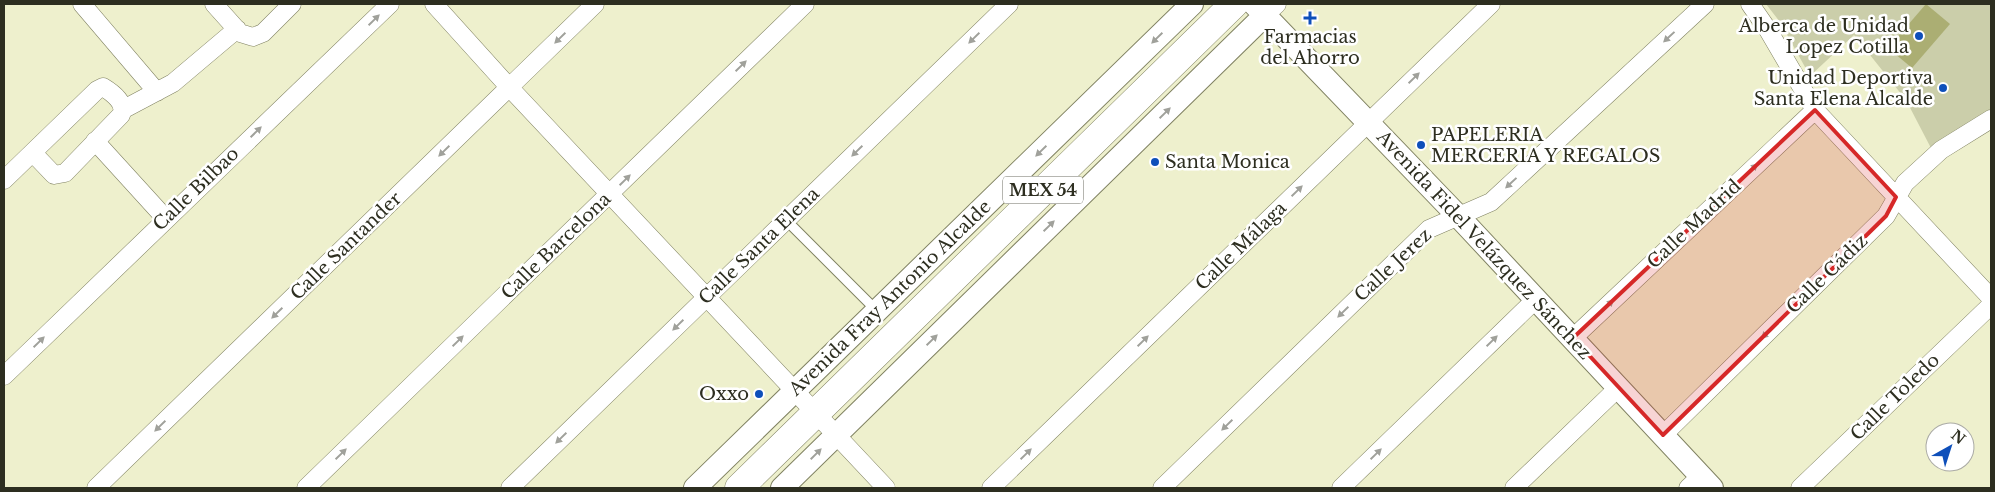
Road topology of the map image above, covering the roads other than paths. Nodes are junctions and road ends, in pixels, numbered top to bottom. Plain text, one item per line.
1 (82, 4) edge
2 (214, 4) edge
3 (292, 4) edge
4 (390, 4) edge
5 (434, 4) edge
6 (596, 4) edge
7 (805, 4) edge
8 (1009, 4) edge
9 (1192, 4) edge
10 (1234, 4) edge
11 (1491, 4) edge
12 (1705, 4) edge
13 (1750, 4) edge
14 (1265, 8) edge
15 (237, 29) junction
16 (509, 87) junction
17 (157, 92) junction
18 (124, 109) junction
19 (1815, 110) junction
20 (1991, 119) edge
21 (1369, 122) junction
22 (95, 141) junction
23 (33, 153) junction
24 (4, 180) edge
25 (610, 195) junction
26 (1896, 197) junction
27 (1458, 216) junction
28 (166, 219) junction
29 (793, 227) dead end
30 (706, 298) junction
31 (1991, 298) edge
32 (1536, 299) junction
33 (1991, 305) edge
34 (877, 310) junction
35 (1573, 338) junction
36 (4, 376) edge
37 (1619, 387) junction
38 (794, 392) junction
39 (815, 414) junction
40 (835, 435) junction
41 (1662, 435) junction
42 (1700, 484) edge
43 (96, 488) edge
44 (306, 488) edge
45 (510, 488) edge
46 (695, 488) edge
47 (739, 488) edge
48 (782, 488) edge
49 (886, 488) edge
50 (991, 488) edge
51 (1162, 488) edge
52 (1341, 488) edge
53 (1514, 488) edge
54 (1800, 488) edge

1 - 17 street
2 - 15 street
3 - 15 street
28 -> 4 street, Calle Bilbao
5 - 16 street
6 -> 16 street, Calle Santander
25 -> 7 street, Calle Barcelona
8 -> 30 street, Calle Santa Elena
9 -> 34 street, Avenida Fray Antonio Alcalde
10 - 39 main road, Avenida Fray Antonio Alcalde / MEX 54
21 -> 11 street, Calle Málaga
12 -> 27 street, Calle Jerez
13 - 19 street
14 - 21 street, Avenida Fidel Velázquez Sánchez
40 -> 14 street
15 - 17 street
16 - 25 street
16 -> 43 street, Calle Santander
17 - 18 street
18 - 22 street
18 - 23 street
19 - 26 street
35 -> 19 street, Calle Madrid
20 - 26 street, Calle Cádiz
21 - 27 street, Avenida Fidel Velázquez Sánchez
50 -> 21 street, Calle Málaga
22 - 23 street
22 - 28 street
23 - 24 street
25 - 30 street
44 -> 25 street, Calle Barcelona
26 - 31 street
26 -> 41 street, Calle Cádiz
27 - 32 street, Avenida Fidel Velázquez Sánchez
27 -> 51 street, Calle Jerez
36 -> 28 street, Calle Bilbao
29 - 34 lane
30 - 38 street
30 -> 45 street, Calle Santa Elena
32 - 35 street, Avenida Fidel Velázquez Sánchez
52 -> 32 street
33 - 54 street, Calle Toledo
34 - 38 street, Avenida Fray Antonio Alcalde
35 - 37 street, Avenida Fidel Velázquez Sánchez
37 - 41 street, Avenida Fidel Velázquez Sánchez
37 - 53 street
38 - 39 street
38 - 46 street, Avenida Fray Antonio Alcalde
39 - 40 street
39 - 47 main road, Avenida Fray Antonio Alcalde / MEX 54
48 -> 40 street
40 - 49 street
41 - 42 street, Avenida Fidel Velázquez Sánchez

